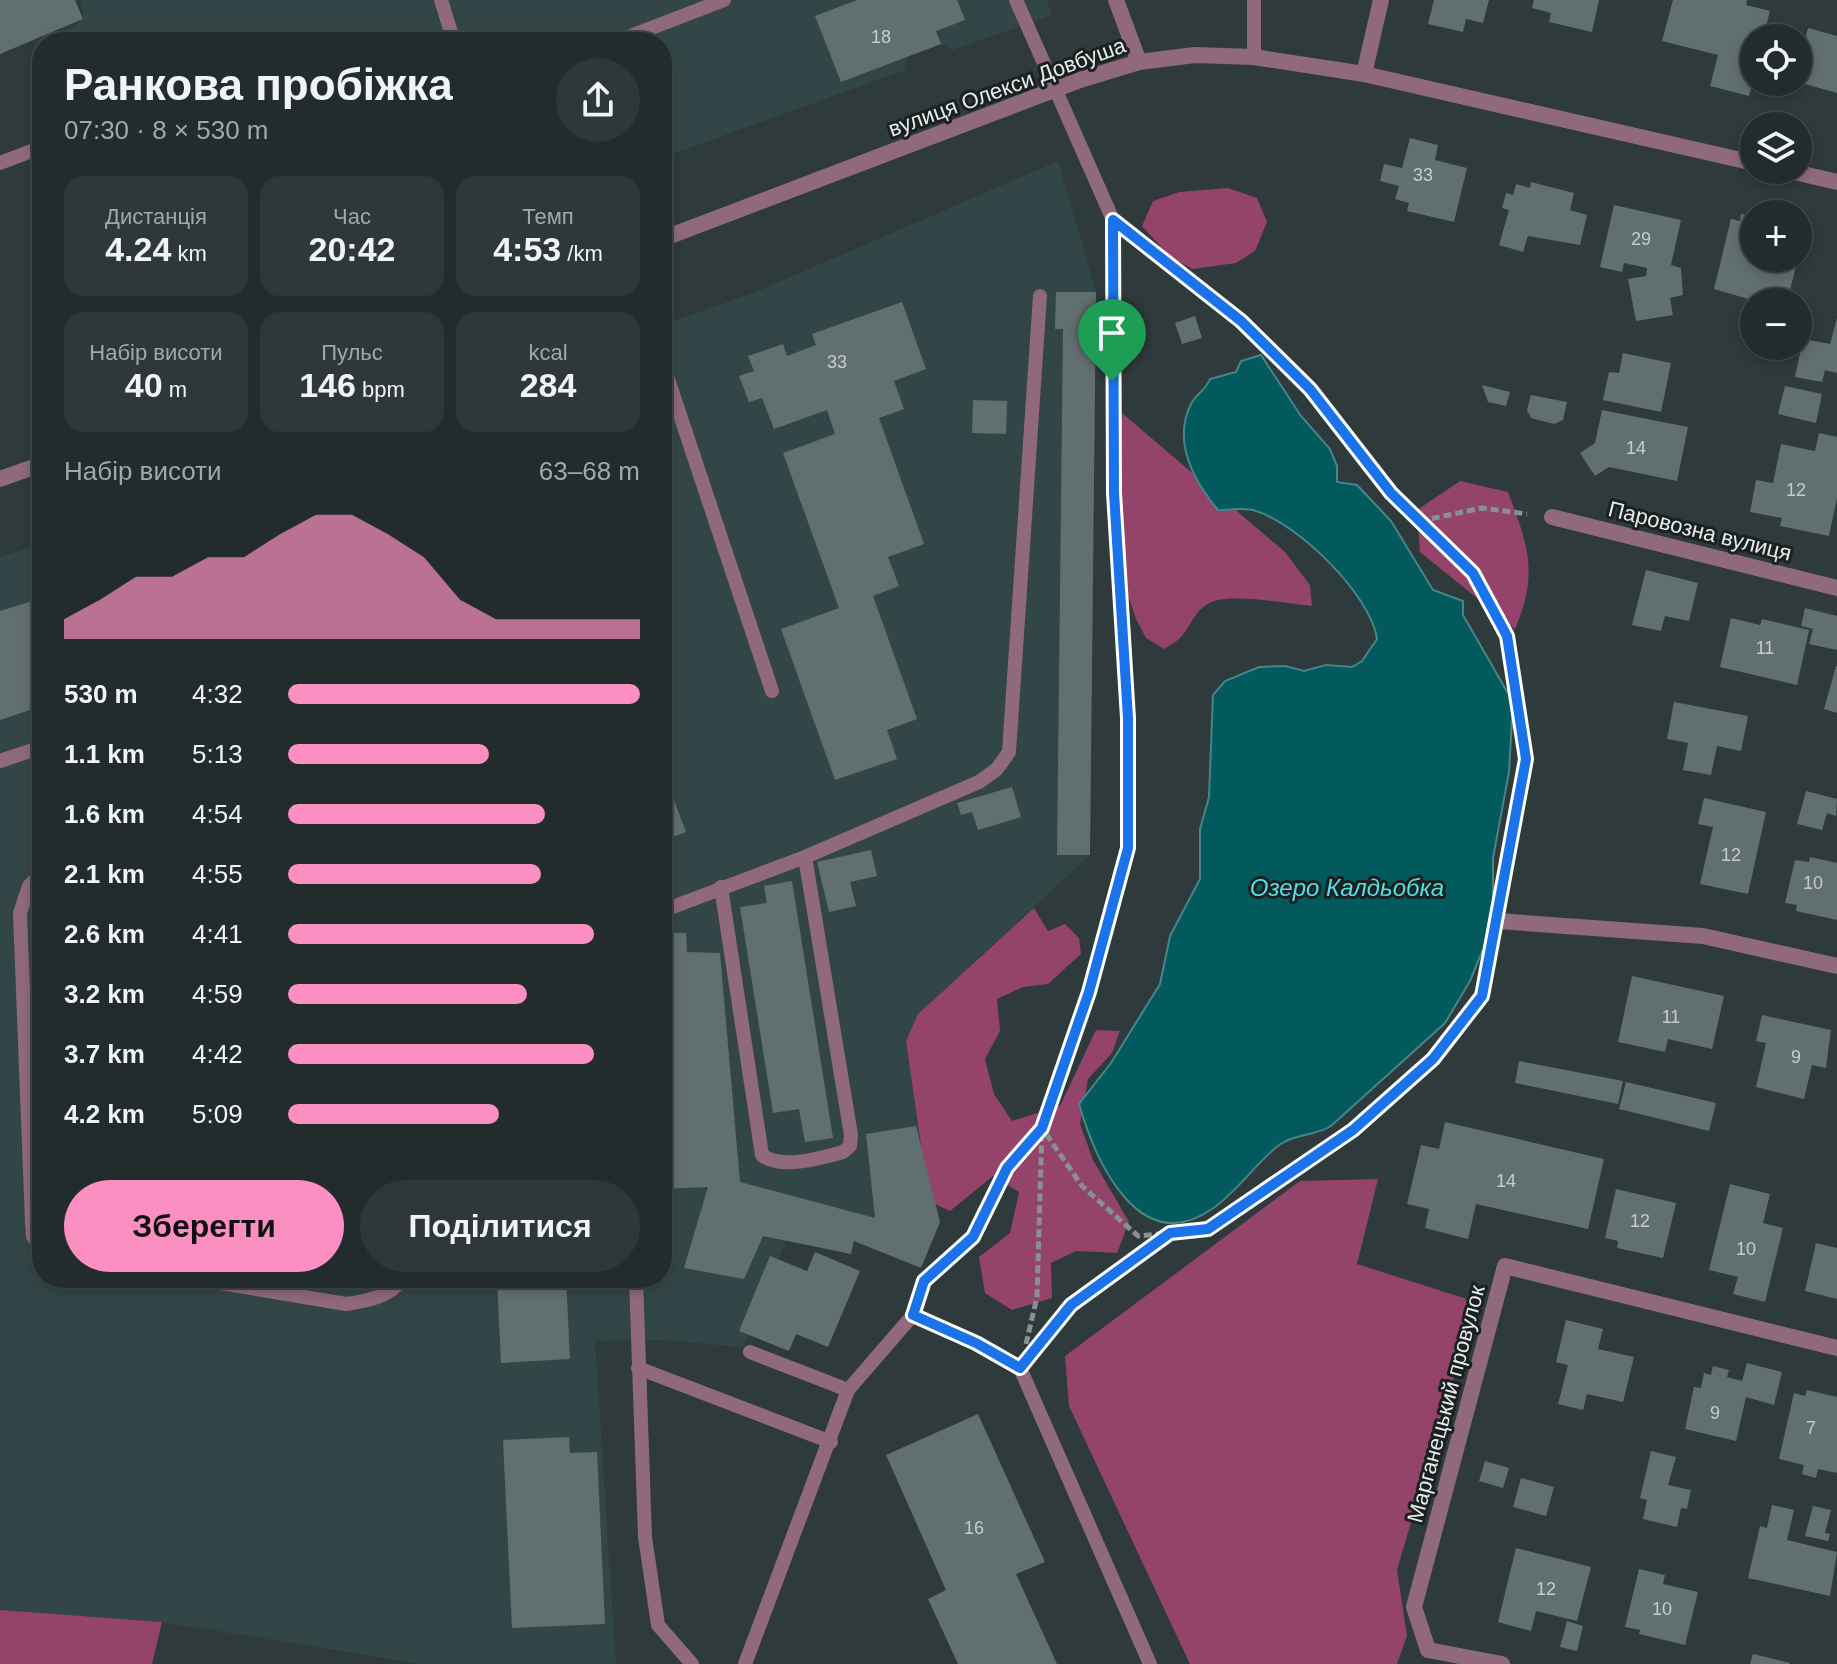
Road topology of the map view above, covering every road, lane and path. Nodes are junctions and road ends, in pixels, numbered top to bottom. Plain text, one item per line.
1 (441, 0) edge
2 (724, 0) edge
3 (1016, 0) edge
4 (1116, 0) edge
5 (1254, 0) edge
6 (1381, 0) edge
7 (451, 32) edge
8 (641, 32) edge
9 (1254, 57) junction
10 (1139, 62) junction
11 (1364, 74) junction
12 (1053, 90) junction
13 (32, 151) edge
14 (1740, 160) edge
15 (0, 163) edge
16 (1812, 176) edge
17 (1837, 182) edge
18 (1113, 220) junction
19 (672, 235) edge
20 (1040, 296) dead end
21 (672, 391) edge
22 (32, 468) edge
23 (0, 479) edge
24 (1552, 517) joint
25 (1420, 521) junction
26 (1837, 588) edge
27 (772, 691) dead end
28 (32, 750) edge
29 (0, 761) edge
30 (805, 857) junction
31 (32, 883) edge
32 (721, 887) junction
33 (672, 907) edge
34 (1498, 921) junction
35 (1837, 966) edge
36 (1042, 1128) junction
37 (32, 1222) edge
38 (1170, 1233) junction
39 (251, 1288) edge
40 (393, 1288) edge
41 (636, 1288) edge
42 (913, 1315) junction
43 (1837, 1348) edge
44 (750, 1352) dead end
45 (638, 1368) junction
46 (1020, 1368) junction
47 (848, 1390) junction
48 (831, 1442) junction
49 (1425, 1657) edge
50 (692, 1664) edge
51 (745, 1664) edge
52 (1150, 1664) edge
53 (1502, 1664) edge

1 - 7 lane
2 - 8 lane
3 - 12 lane
4 - 10 street
5 - 9 lane
6 - 11 street
9 - 10 street, вулиця Олекси Довбуша
9 - 11 street, вулиця Олекси Довбуша
10 - 12 street, вулиця Олекси Довбуша
11 - 14 street, вулиця Олекси Довбуша
12 - 18 lane
12 - 19 street, вулиця Олекси Довбуша
13 - 15 lane
16 - 17 street
18 - 25 path
18 - 36 path
20 - 30 lane
21 - 27 lane
22 - 23 street
24 - 25 path
24 - 26 street, Паровозна вулиця
25 - 34 path
28 - 29 lane
30 - 32 lane
30 - 32 lane
31 - 37 lane
32 - 33 lane
34 - 35 street
34 - 38 path
36 - 38 path
36 - 42 path
36 - 46 path
38 - 46 path
39 - 40 lane
41 - 45 lane
42 - 46 lane
42 - 47 lane
43 - 49 street, Марганецький провулок
44 - 47 lane
45 - 48 lane
45 - 50 lane
46 - 52 lane
47 - 48 lane
48 - 51 lane
49 - 53 street

